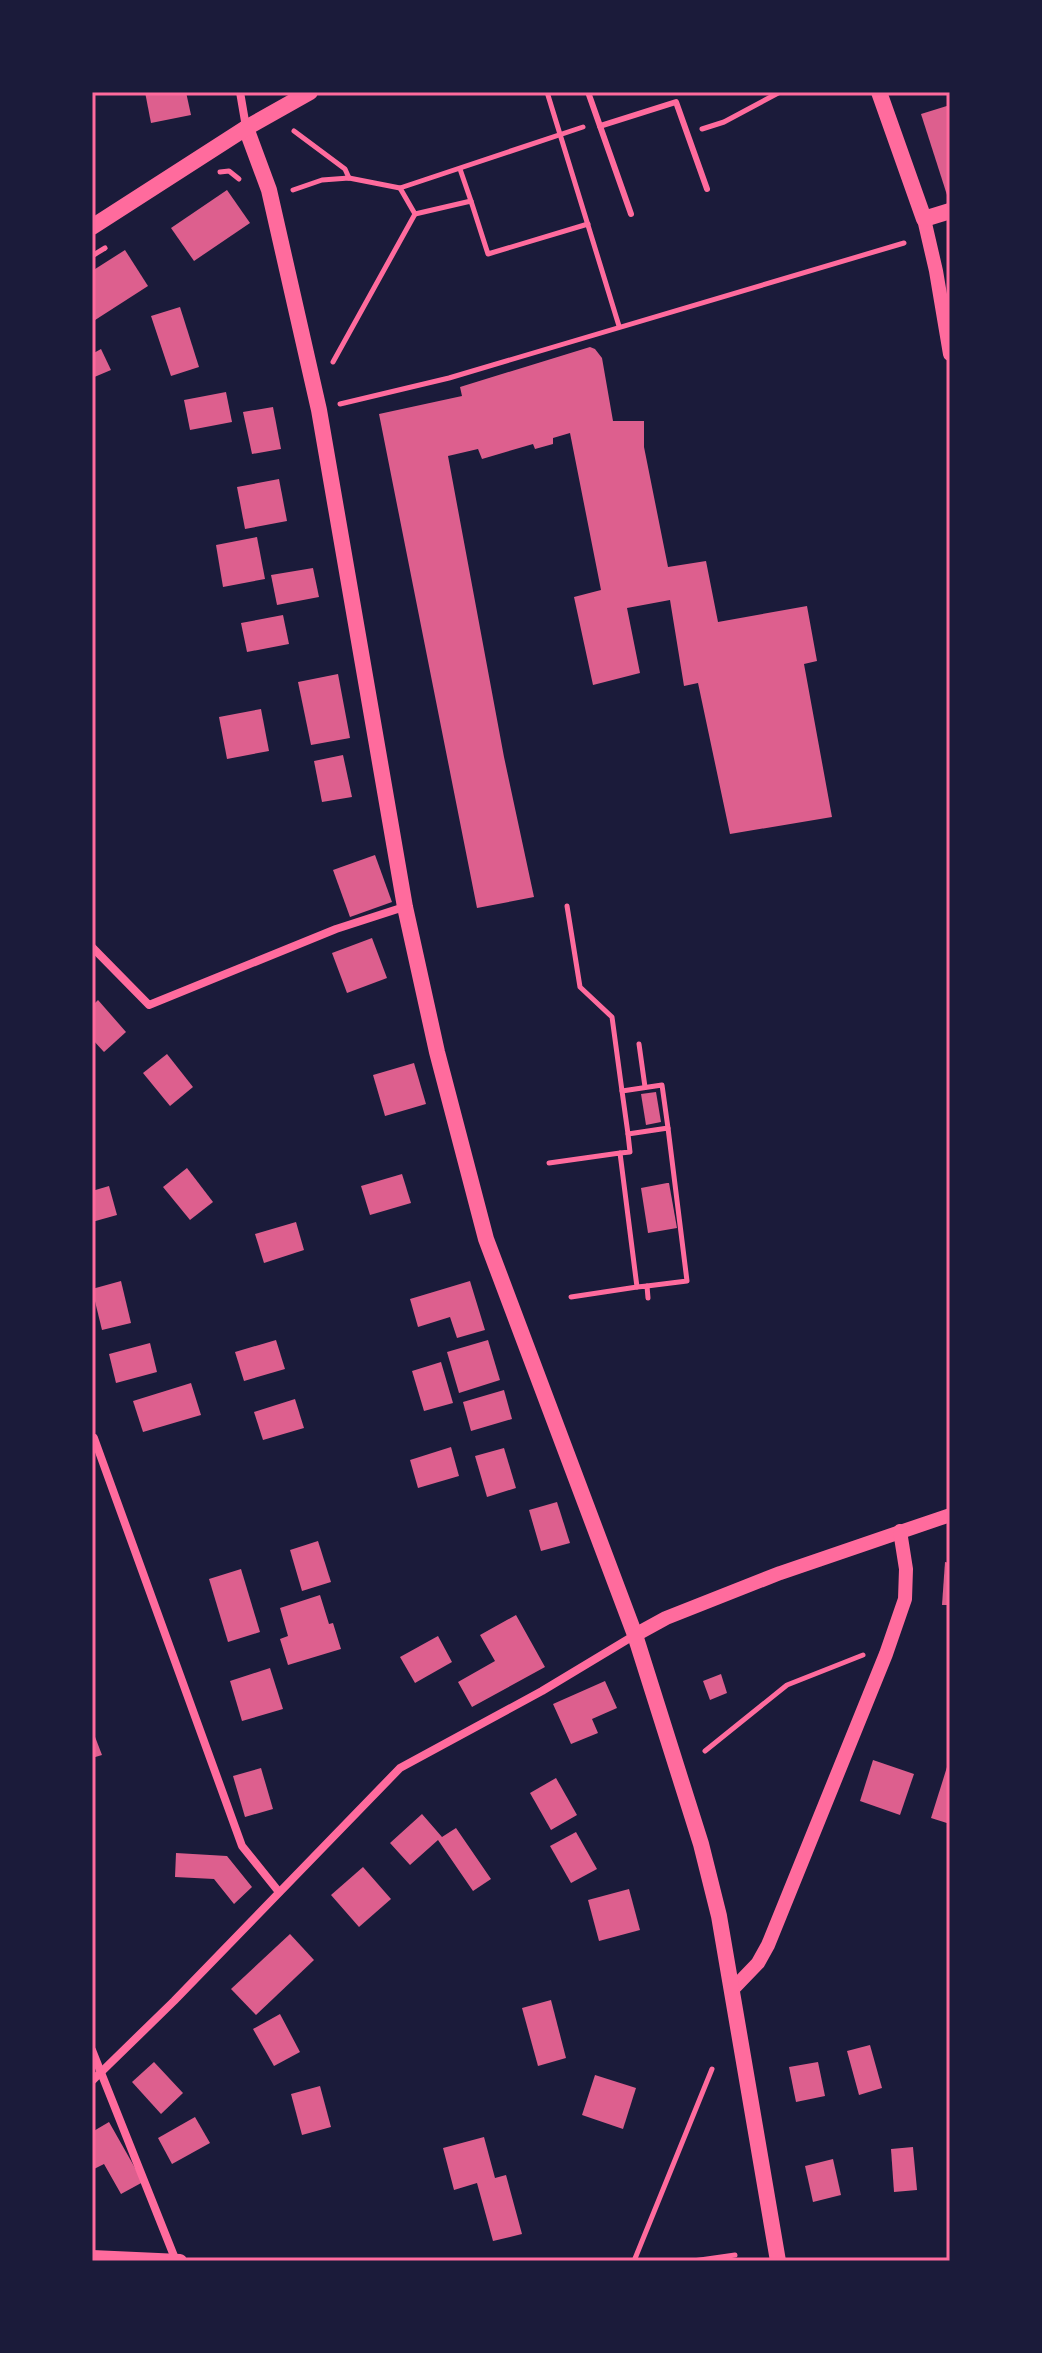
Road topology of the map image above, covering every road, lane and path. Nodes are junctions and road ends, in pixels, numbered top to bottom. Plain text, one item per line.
1 (240, 92) edge
2 (310, 92) edge
3 (547, 92) edge
4 (588, 92) edge
5 (780, 92) edge
6 (879, 92) edge
7 (599, 124) junction
8 (246, 128) junction
9 (294, 131) dead end
10 (687, 133) junction
11 (561, 135) junction
12 (460, 169) junction
13 (349, 178) junction
14 (209, 179) dead end
15 (244, 186) dead end
16 (400, 188) junction
17 (707, 189) dead end
18 (293, 190) dead end
19 (471, 201) junction
20 (950, 211) edge
21 (415, 214) junction
22 (631, 214) dead end
23 (924, 219) junction
24 (588, 224) junction
25 (92, 227) edge
26 (117, 240) dead end
27 (904, 243) dead end
28 (92, 256) edge
29 (619, 326) junction
30 (950, 354) edge
31 (333, 362) dead end
32 (319, 410) junction
33 (567, 906) dead end
34 (405, 907) junction
35 (92, 947) edge
36 (639, 1044) dead end
37 (645, 1087) junction
38 (622, 1091) junction
39 (668, 1128) junction
40 (628, 1134) junction
41 (620, 1153) junction
42 (549, 1163) dead end
43 (647, 1286) junction
44 (637, 1287) junction
45 (571, 1297) dead end
46 (648, 1298) dead end
47 (92, 1439) edge
48 (950, 1515) edge
49 (900, 1531) junction
50 (635, 1635) junction
51 (871, 1652) dead end
52 (705, 1751) dead end
53 (279, 1892) junction
54 (732, 1990) junction
55 (92, 2050) edge
56 (712, 2069) dead end
57 (102, 2073) junction
58 (92, 2081) edge
59 (735, 2255) dead end
60 (92, 2257) edge
61 (178, 2261) edge
62 (634, 2261) edge
63 (693, 2261) edge
64 (778, 2261) edge

1 - 8 street
2 - 8 main road
3 - 11 path
4 - 7 lane
5 - 10 path
6 - 23 main road
7 - 10 lane
7 - 11 path
7 - 22 lane
8 - 25 main road
8 - 32 main road
9 - 13 path
10 - 17 lane
11 - 12 path
11 - 24 path
12 - 16 path
12 - 19 path
13 - 16 path
13 - 18 path
14 - 15 path
16 - 21 path
19 - 21 path
19 - 24 path
20 - 23 main road
21 - 31 path
23 - 30 street
24 - 29 path
26 - 28 path
27 - 29 path
29 - 32 path
32 - 34 main road
33 - 38 path
34 - 35 street
34 - 50 main road
36 - 37 path
37 - 38 path
37 - 39 path
38 - 40 path
39 - 40 path
39 - 43 path
40 - 41 path
41 - 42 path
41 - 44 path
43 - 44 path
43 - 46 path
44 - 45 path
47 - 53 street
48 - 49 street
49 - 50 street
49 - 54 street
50 - 53 street
50 - 54 main road
51 - 52 path
53 - 57 street
54 - 64 main road
55 - 57 street
56 - 62 path
57 - 58 street
57 - 61 street
59 - 63 path
60 - 61 street

